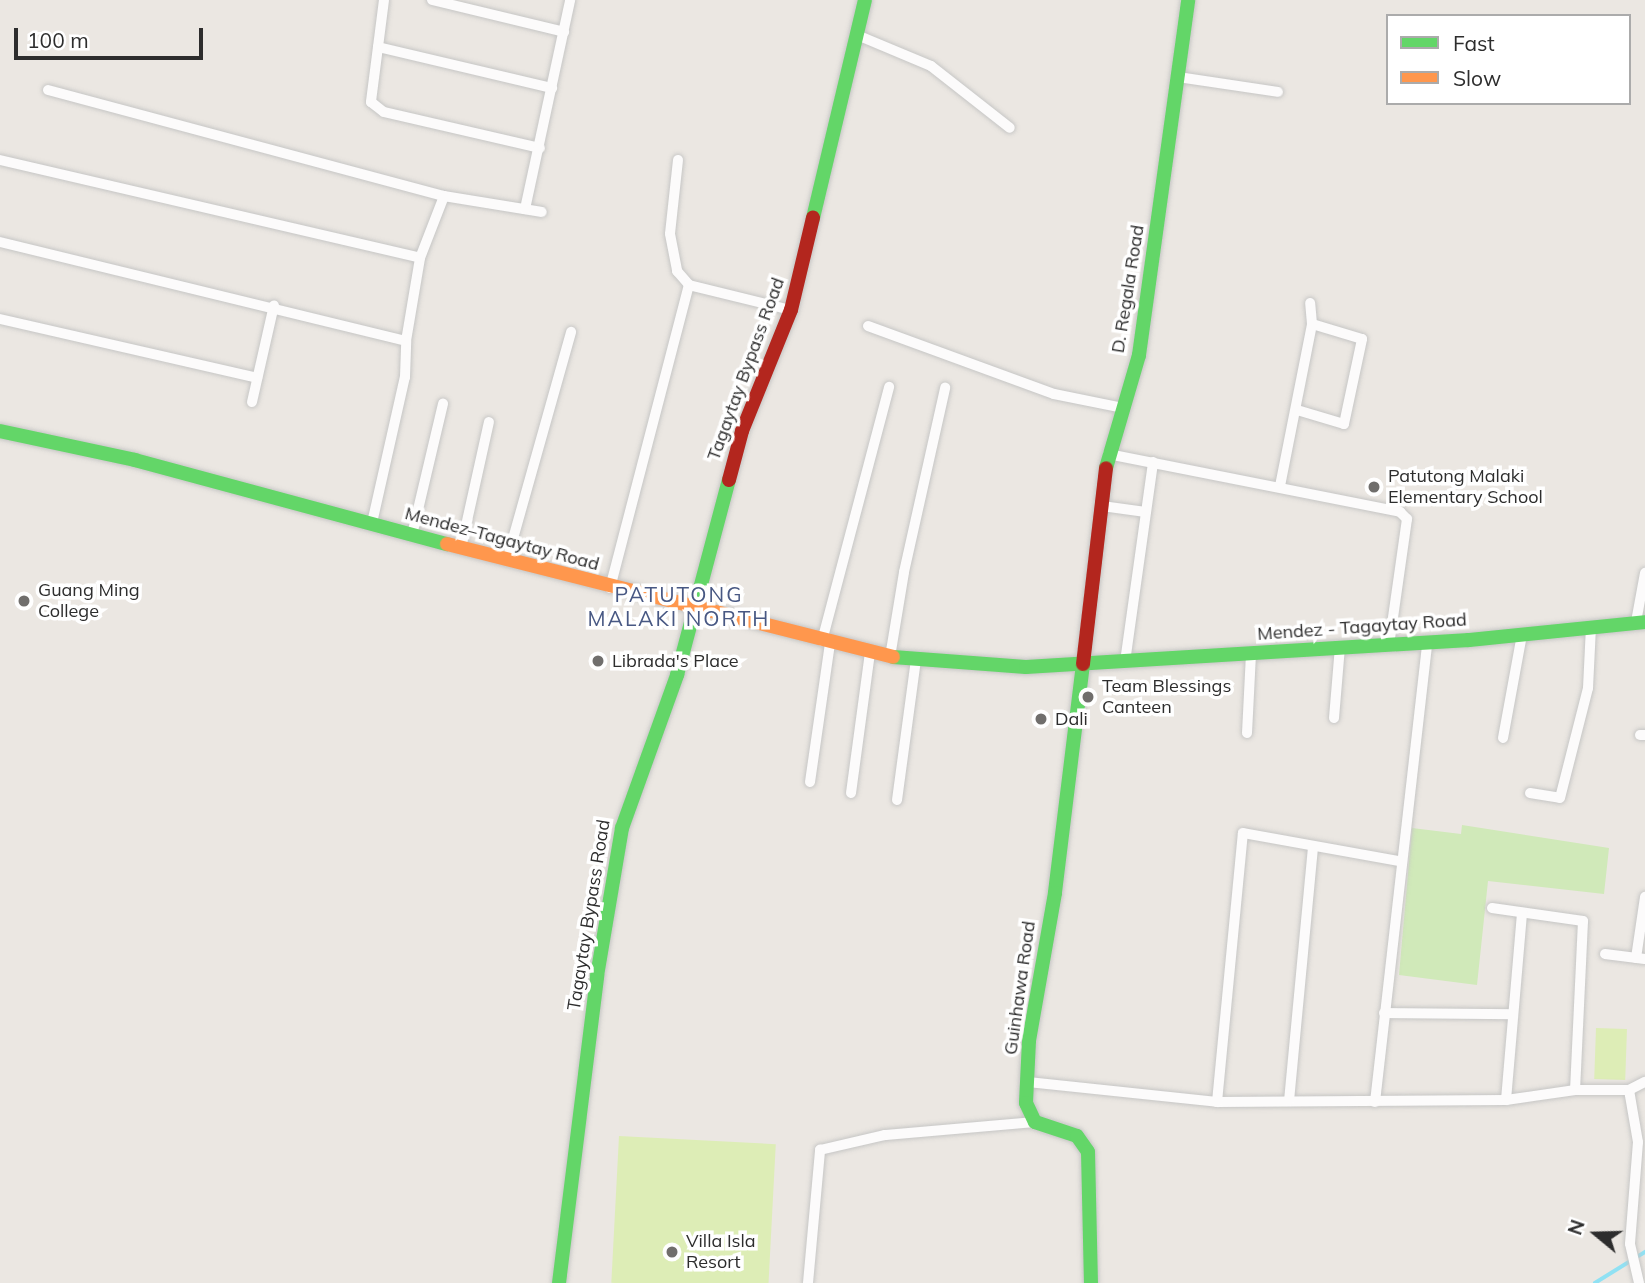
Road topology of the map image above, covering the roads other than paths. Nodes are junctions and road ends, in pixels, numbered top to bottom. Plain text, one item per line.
1 (384, 0) edge
2 (432, 0) edge
3 (570, 0) edge
4 (865, 0) edge
5 (1188, 0) edge
6 (564, 32) junction
7 (856, 35) junction
8 (378, 47) junction
9 (1178, 77) junction
10 (552, 88) junction
11 (48, 90) dead end
12 (1278, 92) dead end
13 (1010, 128) dead end
14 (540, 148) junction
15 (0, 160) edge
16 (678, 160) dead end
17 (444, 196) junction
18 (525, 209) junction
19 (542, 212) dead end
20 (0, 242) edge
21 (420, 258) junction
22 (689, 285) junction
23 (1310, 303) dead end
24 (274, 305) junction
25 (790, 310) junction
26 (0, 319) edge
27 (1312, 324) junction
28 (868, 326) dead end
29 (571, 332) dead end
30 (406, 341) junction
31 (257, 378) junction
32 (889, 387) dead end
33 (945, 387) dead end
34 (252, 402) dead end
35 (443, 404) dead end
36 (1123, 408) junction
37 (1297, 410) junction
38 (489, 422) dead end
39 (0, 431) edge
40 (1108, 454) junction
41 (1153, 462) junction
42 (1280, 486) junction
43 (1102, 506) junction
44 (1146, 512) junction
45 (372, 523) junction
46 (412, 535) junction
47 (461, 548) junction
48 (507, 561) junction
49 (1645, 573) edge
50 (610, 587) junction
51 (692, 609) junction
52 (1640, 622) edge
53 (1591, 626) junction
54 (1521, 634) junction
55 (826, 642) junction
56 (1427, 643) junction
57 (1390, 645) junction
58 (1340, 647) junction
59 (870, 653) junction
60 (1251, 654) junction
61 (890, 657) junction
62 (916, 660) junction
63 (1125, 662) junction
64 (1082, 664) junction
65 (1334, 718) dead end
66 (1247, 733) dead end
67 (1503, 738) dead end
68 (810, 782) dead end
69 (850, 793) dead end
70 (1530, 793) dead end
71 (897, 800) dead end
72 (1313, 846) junction
73 (1399, 861) junction
74 (1645, 897) edge
75 (1492, 908) dead end
76 (1522, 913) junction
77 (1605, 954) dead end
78 (1640, 959) edge
79 (1384, 1013) junction
80 (1511, 1014) junction
81 (1028, 1082) junction
82 (1645, 1082) edge
83 (1575, 1090) junction
84 (1629, 1090) junction
85 (1506, 1100) junction
86 (1289, 1101) junction
87 (1217, 1102) junction
88 (1375, 1102) junction
89 (1035, 1122) junction
90 (1639, 1281) edge
91 (559, 1283) edge
92 (808, 1283) edge
93 (1091, 1283) edge

1 - 8 street
2 - 6 street
3 - 6 street
4 - 7 main road, Tagaytay Bypass Road
5 - 9 main road, D. Regala Road
6 - 10 street
7 - 13 street
7 - 25 main road, Tagaytay Bypass Road
8 - 10 street
8 - 14 street
9 - 12 street
9 - 36 main road, D. Regala Road
10 - 14 street
11 - 17 street
14 - 18 street
15 - 21 street
16 - 22 street
17 - 18 street
17 - 21 street
18 - 19 street
20 - 24 street
21 - 30 street
22 - 25 street
22 - 50 street
23 - 27 street
24 - 30 street
24 - 31 street
25 - 51 main road, Tagaytay Bypass Road
26 - 31 street
27 - 37 street
27 - 37 street
28 - 36 street
29 - 48 street
30 - 45 street
31 - 34 street
32 - 55 street
33 - 61 street
35 - 46 street
36 - 40 main road, D. Regala Road
37 - 42 street
38 - 47 street
39 - 45 main road, Mendez–Tagaytay Road
40 - 41 street
40 - 43 main road, D. Regala Road
41 - 42 street
41 - 44 street
42 - 57 street
43 - 44 street
43 - 64 main road, D. Regala Road
44 - 63 street
45 - 46 main road, Mendez–Tagaytay Road
46 - 47 main road, Mendez–Tagaytay Road
47 - 48 main road, Mendez–Tagaytay Road
48 - 50 main road, Mendez–Tagaytay Road
49 - 52 street
50 - 51 main road, Mendez–Tagaytay Road
51 - 55 main road, Mendez–Tagaytay Road
51 - 91 main road, Tagaytay Bypass Road
52 - 53 main road, Mendez - Tagaytay Road
53 - 54 main road, Mendez - Tagaytay Road
53 - 70 street
54 - 56 main road, Mendez - Tagaytay Road
54 - 67 street
55 - 59 main road, Mendez–Tagaytay Road
55 - 68 street
56 - 57 main road, Mendez - Tagaytay Road
56 - 73 street
57 - 58 main road, Mendez - Tagaytay Road
58 - 60 main road, Mendez - Tagaytay Road
58 - 65 street
59 - 61 main road, Mendez–Tagaytay Road
59 - 69 street
60 - 63 main road, Mendez - Tagaytay Road
60 - 66 street
61 - 62 main road, Mendez–Tagaytay Road
62 - 64 main road, Mendez–Tagaytay Road
62 - 71 street
63 - 64 main road, Mendez - Tagaytay Road
64 - 81 main road, Guinhawa Road
72 - 73 street
72 - 86 street
72 - 87 street
73 - 79 street
74 - 78 street
75 - 76 street
76 - 80 street
76 - 83 street
77 - 78 street
79 - 80 street
79 - 88 street
80 - 85 street
81 - 87 street
81 - 89 main road, Guinhawa Road
82 - 84 street
83 - 84 street
83 - 85 street
84 - 90 street
85 - 88 street
86 - 87 street
86 - 88 street
89 - 92 street
89 - 93 main road

